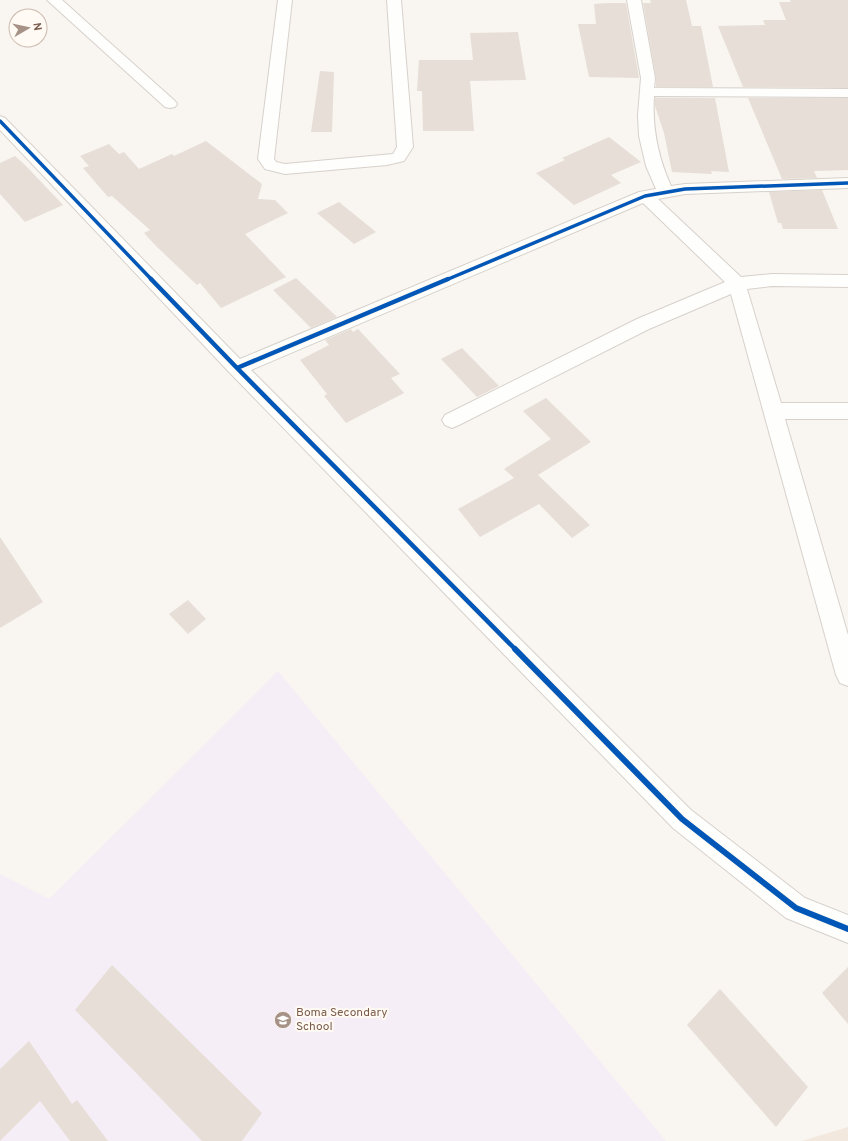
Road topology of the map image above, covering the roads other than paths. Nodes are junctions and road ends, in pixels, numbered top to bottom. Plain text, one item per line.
1 (54, 0) edge
2 (285, 0) edge
3 (394, 0) edge
4 (634, 0) edge
5 (647, 92) junction
6 (848, 93) edge
7 (170, 104) dead end
8 (0, 121) edge
9 (848, 183) edge
10 (665, 191) junction
11 (645, 196) junction
12 (848, 281) edge
13 (737, 284) junction
14 (237, 368) junction
15 (773, 411) junction
16 (848, 411) edge
17 (452, 420) dead end
18 (848, 675) edge
19 (848, 930) edge

1 - 7 street
2 - 3 street
4 - 5 street
5 - 6 street
5 - 10 street
8 - 14 street
9 - 10 street
10 - 11 street
11 - 13 street
11 - 14 street
12 - 13 street
13 - 15 street
13 - 17 street
14 - 19 street
15 - 16 street
15 - 18 street

